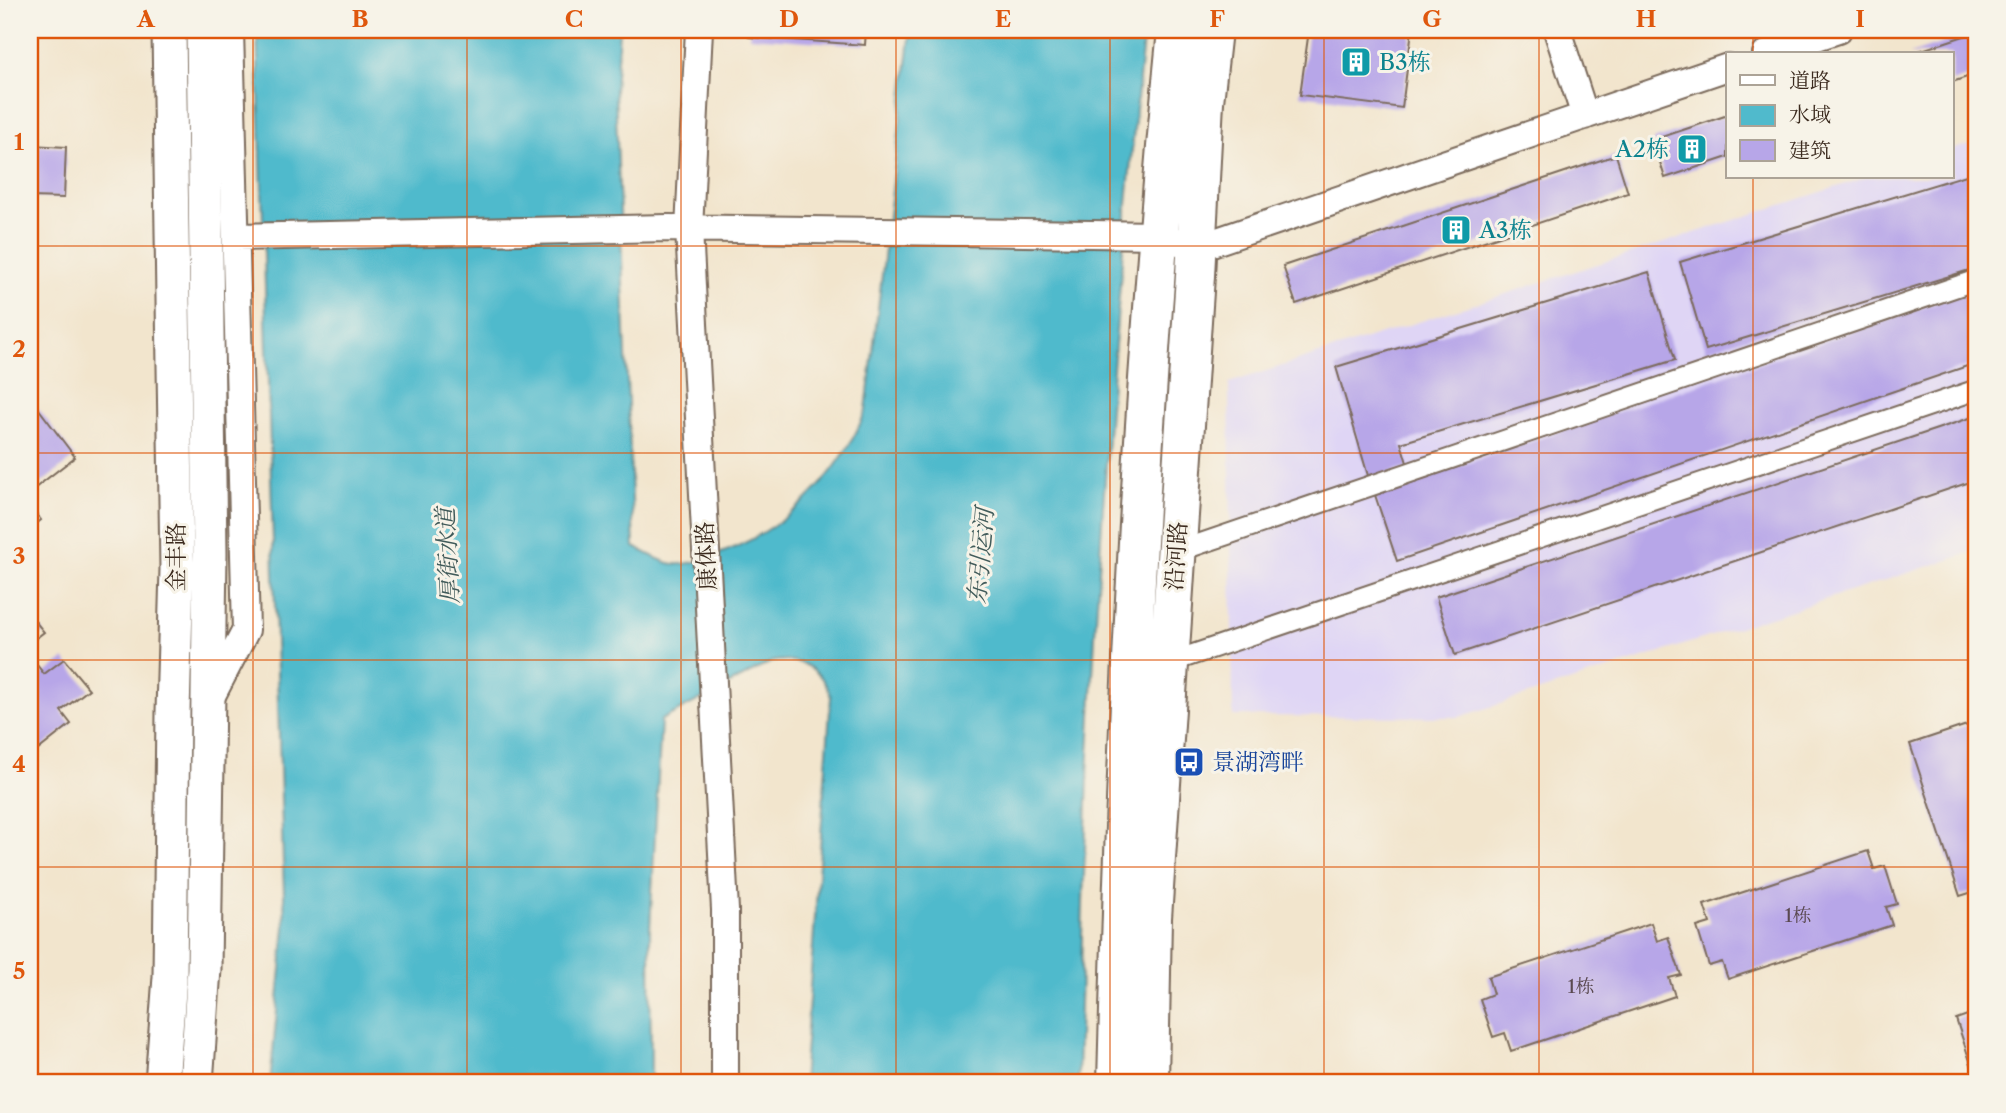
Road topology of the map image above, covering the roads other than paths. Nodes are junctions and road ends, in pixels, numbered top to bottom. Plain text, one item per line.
1 (169, 30) edge
2 (203, 30) edge
3 (230, 30) edge
4 (699, 30) edge
5 (1177, 30) edge
6 (1212, 30) edge
7 (1557, 30) edge
8 (1838, 30) edge
9 (1772, 52) edge
10 (1726, 68) edge
11 (1585, 116) junction
12 (689, 229) junction
13 (1148, 234) junction
14 (236, 237) junction
15 (1196, 248) junction
16 (1976, 280) edge
17 (1976, 390) edge
18 (1176, 552) junction
19 (1168, 663) junction
20 (208, 703) junction
21 (162, 1083) edge
22 (196, 1083) edge
23 (725, 1083) edge
24 (1117, 1083) edge
25 (1149, 1083) edge

1 - 21 street, 金丰路
2 - 20 street, 金丰路
3 - 14 street
4 - 12 street, 康体路
5 - 13 main road, 沿河路
6 - 15 main road, 沿河路
7 - 11 street
8 - 9 street
10 - 11 street
11 - 15 street
12 - 13 street
12 - 14 street
12 - 23 street, 康体路
13 - 15 street
13 - 24 main road, 沿河路
14 - 20 street
15 - 18 main road, 沿河路
16 - 18 street
17 - 19 street
18 - 19 main road, 沿河路
19 - 25 main road, 沿河路
20 - 22 street, 金丰路

